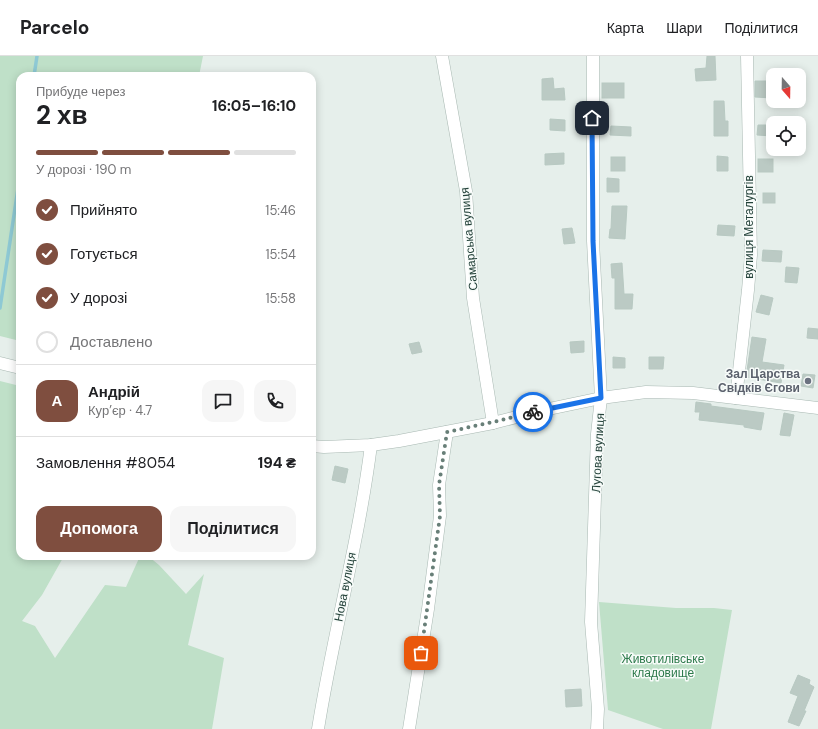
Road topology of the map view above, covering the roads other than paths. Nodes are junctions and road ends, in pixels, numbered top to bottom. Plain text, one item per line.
1 (442, 56) edge
2 (593, 56) edge
3 (747, 56) edge
4 (0, 363) edge
5 (16, 367) edge
6 (601, 398) junction
7 (736, 398) junction
8 (818, 408) edge
9 (493, 422) junction
10 (447, 432) junction
11 (371, 445) junction
12 (316, 446) edge
13 (318, 729) edge
14 (409, 729) edge
15 (597, 729) edge

1 - 9 street, Самарська вулиця
2 - 6 street, Лугова вулиця
3 - 7 street, вулиця Металургів
4 - 5 street
6 - 7 street
6 - 9 street
6 - 15 street, Лугова вулиця
7 - 8 street
9 - 10 street
10 - 11 street
10 - 14 street
11 - 12 street
11 - 13 street, Нова вулиця

